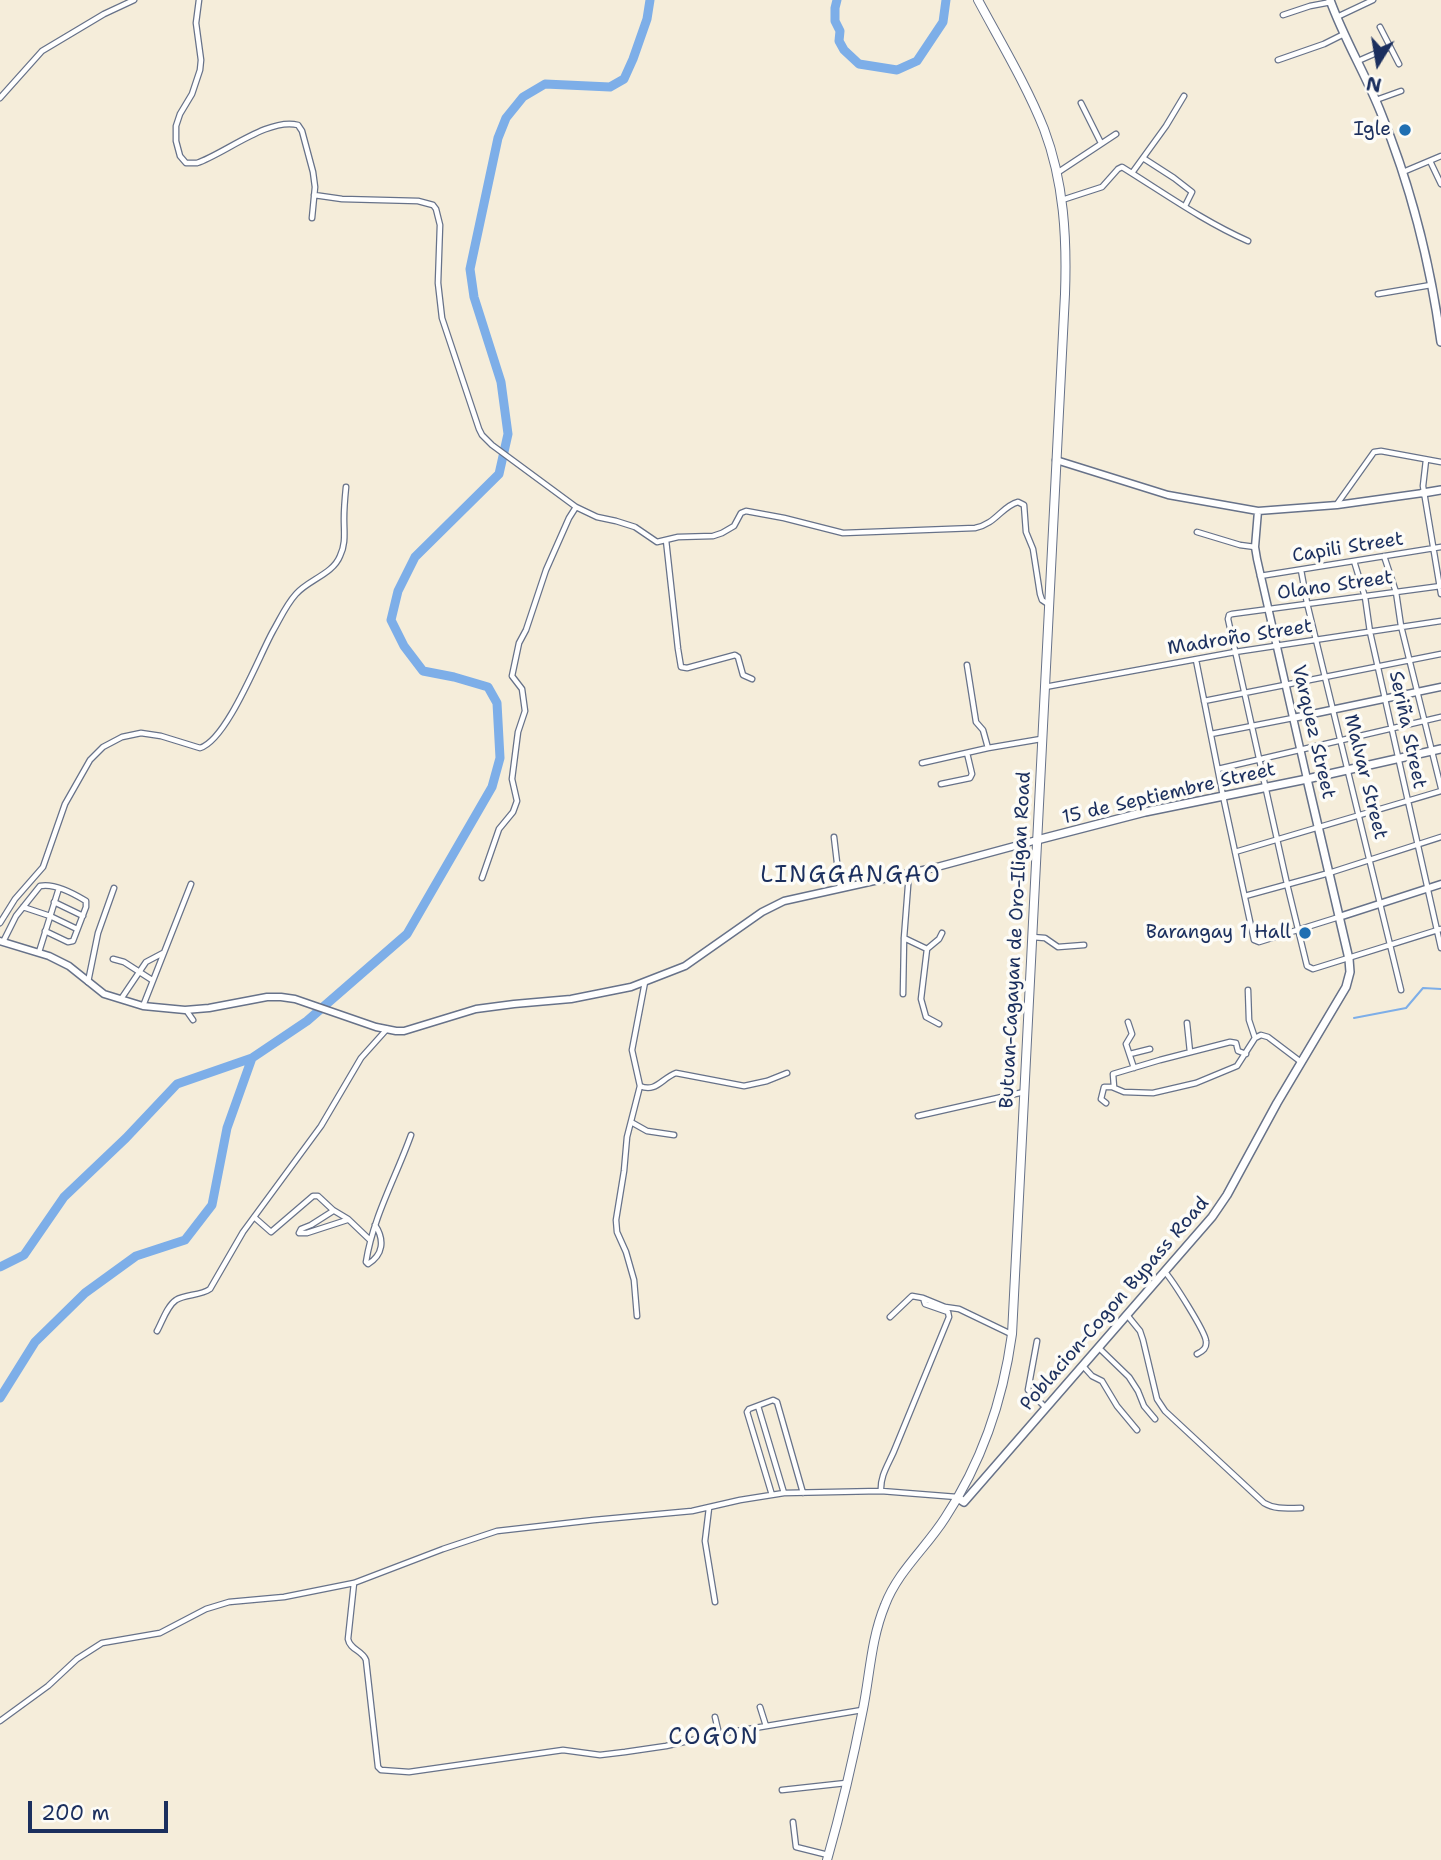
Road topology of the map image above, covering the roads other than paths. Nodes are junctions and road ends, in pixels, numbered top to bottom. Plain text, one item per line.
1 (134, 0) edge
2 (199, 0) edge
3 (978, 0) edge
4 (1373, 0) edge
5 (1330, 1) edge
6 (1283, 15) dead end
7 (1337, 18) junction
8 (1380, 27) dead end
9 (1345, 34) junction
10 (1390, 47) junction
11 (1278, 60) dead end
12 (1358, 61) junction
13 (1399, 64) dead end
14 (1401, 91) dead end
15 (1184, 96) dead end
16 (0, 98) edge
17 (1376, 100) junction
18 (1081, 103) dead end
19 (1115, 134) dead end
20 (1101, 144) junction
21 (1441, 156) edge
22 (1143, 158) junction
23 (1430, 161) junction
24 (1403, 172) junction
25 (1132, 173) junction
26 (1057, 174) junction
27 (1441, 184) edge
28 (314, 195) junction
29 (1062, 200) junction
30 (1185, 206) junction
31 (312, 218) dead end
32 (1248, 241) dead end
33 (1432, 285) junction
34 (1378, 293) dead end
35 (1441, 342) edge
36 (1056, 460) junction
37 (1426, 460) junction
38 (1441, 462) edge
39 (346, 486) dead end
40 (1441, 490) edge
41 (1423, 493) junction
42 (1336, 505) junction
43 (576, 507) junction
44 (1258, 511) junction
45 (1197, 532) dead end
46 (666, 540) junction
47 (1255, 547) junction
48 (1441, 547) edge
49 (1434, 548) junction
50 (1384, 556) junction
51 (1354, 561) junction
52 (1301, 569) junction
53 (1261, 576) junction
54 (1440, 587) edge
55 (1396, 592) junction
56 (1441, 594) edge
57 (1365, 597) junction
58 (1307, 603) junction
59 (1049, 604) junction
60 (1268, 609) junction
61 (1441, 621) edge
62 (1401, 626) junction
63 (1370, 632) junction
64 (1316, 640) junction
65 (1277, 646) junction
66 (1235, 652) junction
67 (1441, 654) edge
68 (1196, 660) junction
69 (1410, 661) junction
70 (967, 665) dead end
71 (1378, 665) junction
72 (1326, 677) junction
73 (752, 679) dead end
74 (1286, 684) junction
75 (1044, 687) junction
76 (1441, 687) edge
77 (1418, 692) junction
78 (1244, 693) junction
79 (1386, 698) junction
80 (1204, 701) junction
81 (1334, 710) junction
82 (1441, 717) edge
83 (1293, 718) junction
84 (1425, 722) junction
85 (1251, 726) junction
86 (1392, 729) junction
87 (1211, 734) junction
88 (1042, 738) junction
89 (1341, 741) junction
90 (988, 748) junction
91 (1441, 749) edge
92 (1301, 750) junction
93 (1432, 751) junction
94 (967, 753) junction
95 (1398, 759) junction
96 (1259, 760) junction
97 (922, 763) dead end
98 (1218, 769) junction
99 (1348, 770) junction
100 (1307, 779) junction
101 (942, 784) dead end
102 (1265, 787) junction
103 (1441, 789) edge
104 (1223, 796) junction
105 (1408, 801) junction
106 (1360, 815) junction
107 (1319, 828) junction
108 (834, 837) dead end
109 (1441, 837) edge
110 (1277, 839) junction
111 (1037, 840) junction
112 (1418, 845) junction
113 (1235, 852) junction
114 (1370, 860) junction
115 (909, 873) junction
116 (1329, 873) junction
117 (482, 878) dead end
118 (191, 884) dead end
119 (1287, 884) junction
120 (1441, 884) edge
121 (59, 888) junction
122 (114, 888) dead end
123 (840, 888) junction
124 (1427, 888) junction
125 (1245, 896) junction
126 (54, 902) junction
127 (1381, 903) junction
128 (23, 907) junction
129 (50, 916) junction
130 (82, 916) junction
131 (1339, 917) junction
132 (0, 923) edge
133 (77, 929) junction
134 (1439, 929) edge
135 (1297, 930) junction
136 (45, 931) junction
137 (942, 933) dead end
138 (1032, 937) junction
139 (904, 938) junction
140 (2, 941) edge
141 (917, 944) junction
142 (932, 945) junction
143 (1084, 945) dead end
144 (1391, 946) junction
145 (1441, 947) edge
146 (927, 949) junction
147 (39, 952) junction
148 (163, 953) junction
149 (113, 958) dead end
150 (1349, 959) junction
151 (139, 973) junction
152 (152, 980) junction
153 (645, 982) junction
154 (88, 983) junction
155 (1248, 990) dead end
156 (1401, 990) dead end
157 (903, 994) dead end
158 (120, 1000) junction
159 (143, 1006) junction
160 (186, 1010) junction
161 (194, 1020) dead end
162 (1128, 1022) dead end
163 (1188, 1023) dead end
164 (939, 1024) dead end
165 (387, 1029) junction
166 (1255, 1038) junction
167 (1150, 1049) dead end
168 (1190, 1052) junction
169 (1130, 1054) junction
170 (1246, 1054) junction
171 (1301, 1062) junction
172 (1134, 1068) junction
173 (786, 1073) dead end
174 (640, 1086) junction
175 (1114, 1088) junction
176 (1024, 1092) junction
177 (1106, 1103) dead end
178 (918, 1116) dead end
179 (631, 1122) junction
180 (411, 1135) dead end
181 (674, 1135) dead end
182 (333, 1210) junction
183 (254, 1217) junction
184 (348, 1219) junction
185 (375, 1225) junction
186 (370, 1240) junction
187 (1165, 1272) junction
188 (923, 1298) junction
189 (1127, 1315) junction
190 (637, 1316) dead end
191 (890, 1317) dead end
192 (157, 1331) dead end
193 (1012, 1334) junction
194 (1037, 1341) dead end
195 (1099, 1348) junction
196 (1197, 1354) dead end
197 (1083, 1366) junction
198 (758, 1406) junction
199 (1046, 1408) junction
200 (1154, 1419) dead end
201 (1136, 1430) dead end
202 (881, 1491) junction
203 (784, 1493) junction
204 (803, 1493) junction
205 (772, 1495) junction
206 (958, 1498) junction
207 (709, 1508) junction
208 (1301, 1508) dead end
209 (354, 1583) junction
210 (715, 1602) dead end
211 (760, 1707) dead end
212 (863, 1710) junction
213 (715, 1717) dead end
214 (0, 1721) edge
215 (766, 1727) junction
216 (719, 1734) junction
217 (846, 1783) junction
218 (782, 1790) dead end
219 (793, 1822) dead end
220 (828, 1857) edge

1 - 16 street
2 - 28 street
3 - 26 highway, Butuan-Cagayan de Oro-Iligan Road
4 - 7 street
5 - 6 street
5 - 7 main road
7 - 9 main road
8 - 10 street
9 - 11 street
9 - 12 main road
10 - 12 street
10 - 13 street
12 - 17 main road
14 - 17 street
15 - 22 street
17 - 24 main road
18 - 20 street
19 - 20 street
20 - 26 street
21 - 23 street
22 - 25 street
22 - 30 street
23 - 24 street
23 - 27 street
24 - 33 main road
25 - 29 street
25 - 30 street
26 - 29 highway, Butuan-Cagayan de Oro-Iligan Road
28 - 31 street
28 - 43 street
29 - 36 highway, Butuan-Cagayan de Oro-Iligan Road
30 - 32 street
33 - 34 street
33 - 35 main road
36 - 44 street
36 - 59 highway, Butuan-Cagayan de Oro-Iligan Road
37 - 38 street
37 - 41 street
37 - 42 street
39 - 132 street
40 - 41 main road
41 - 42 street
41 - 49 street
42 - 44 street
43 - 46 street
43 - 117 street
44 - 47 street, Varquez Street
45 - 47 street
46 - 59 street
46 - 73 street
47 - 53 street, Varquez Street
48 - 49 street, Capili Street
49 - 50 street, Capili Street
49 - 54 street
50 - 51 street, Capili Street
50 - 55 street
51 - 52 street, Capili Street
51 - 57 street, Seriña Street
52 - 53 street, Capili Street
52 - 58 street, Malvar Street
53 - 60 street, Varquez Street
54 - 55 street, Olano Street
54 - 56 street
55 - 57 street, Olano Street
55 - 62 street
57 - 58 street, Olano Street
57 - 63 street, Seriña Street
58 - 60 street, Olano Street
58 - 64 street, Malvar Street
59 - 75 highway, Butuan-Cagayan de Oro-Iligan Road
60 - 65 street, Varquez Street
60 - 66 street, Olano Street
61 - 62 street, Madroño Street
62 - 63 street, Madroño Street
62 - 69 street
63 - 64 street, Madroño Street
63 - 71 street, Seriña Street
64 - 65 street, Madroño Street
64 - 72 street, Malvar Street
65 - 66 street, Madroño Street
65 - 74 street, Varquez Street
66 - 68 street, Madroño Street
66 - 78 street
67 - 69 street
68 - 75 street, Madroño Street
68 - 80 street
69 - 71 street
69 - 77 street
70 - 90 street
71 - 72 street
71 - 79 street, Seriña Street
72 - 74 street
72 - 81 street, Malvar Street
74 - 78 street
74 - 83 street, Varquez Street
75 - 88 highway, Butuan-Cagayan de Oro-Iligan Road
76 - 77 street
77 - 79 street
77 - 84 street
78 - 80 street
78 - 85 street
79 - 81 street
79 - 86 street, Seriña Street
80 - 87 street
81 - 83 street
81 - 89 street, Malvar Street
82 - 84 street
83 - 85 street
83 - 92 street, Varquez Street
84 - 86 street
84 - 93 street
85 - 87 street
85 - 96 street
86 - 89 street
86 - 95 street, Seriña Street
87 - 98 street
88 - 90 street
88 - 111 highway, Butuan-Cagayan de Oro-Iligan Road
89 - 92 street
89 - 99 street, Malvar Street
90 - 94 street
91 - 93 main road, 15 de Septiembre Street
92 - 96 street
92 - 100 street, Varquez Street
93 - 95 main road, 15 de Septiembre Street
93 - 103 street
94 - 97 street
94 - 101 street
95 - 99 main road, 15 de Septiembre Street
95 - 105 street, Seriña Street
96 - 98 street
96 - 102 street
98 - 104 street
99 - 100 main road, 15 de Septiembre Street
99 - 106 street, Malvar Street
100 - 102 main road, 15 de Septiembre Street
100 - 107 main road, Varquez Street
102 - 104 main road, 15 de Septiembre Street
102 - 110 street
103 - 105 street
104 - 111 main road, 15 de Septiembre Street
104 - 113 street
105 - 106 street
105 - 112 street, Seriña Street
106 - 107 street
106 - 114 street, Malvar Street
107 - 110 street
107 - 116 main road, Varquez Street
108 - 123 street
109 - 112 street
110 - 113 street
110 - 119 street
111 - 115 street, 15 de Septiembre Street
111 - 138 highway, Butuan-Cagayan de Oro-Iligan Road
112 - 114 street
112 - 124 street, Seriña Street
113 - 125 street
114 - 116 street
114 - 127 street, Malvar Street
115 - 123 street, 15 de Septiembre Street
115 - 139 street
116 - 119 street
116 - 131 main road, Varquez Street
118 - 148 street
119 - 125 street
119 - 135 street
120 - 124 street
121 - 126 street
121 - 128 street
121 - 130 street
122 - 154 street
123 - 153 street, 15 de Septiembre Street
124 - 127 street
124 - 134 street, Seriña Street
125 - 135 street
126 - 129 street
126 - 130 street
127 - 131 street
127 - 144 street, Malvar Street
128 - 129 street
128 - 140 street
129 - 133 street
129 - 136 street
130 - 133 street
131 - 135 street
131 - 150 main road, Varquez Street
133 - 136 street
134 - 144 street
134 - 145 street, Seriña Street
135 - 150 street
136 - 147 street
137 - 142 street
138 - 143 street
138 - 176 highway, Butuan-Cagayan de Oro-Iligan Road
139 - 141 street
139 - 157 street
140 - 147 street, 15 de Septiembre Street
141 - 142 street
141 - 146 street
142 - 146 street
144 - 150 street
144 - 156 street, Malvar Street
146 - 164 street
147 - 154 street, 15 de Septiembre Street
148 - 151 street
148 - 152 street
149 - 151 street
150 - 171 main road, Poblacion-Cogon Bypass Road
151 - 152 street
151 - 158 street
152 - 159 street
153 - 165 street, 15 de Septiembre Street
153 - 174 street
154 - 158 street, 15 de Septiembre Street
155 - 166 street
158 - 159 street, 15 de Septiembre Street
159 - 160 street, 15 de Septiembre Street
160 - 161 street
160 - 165 street, 15 de Septiembre Street
162 - 169 street
163 - 168 street
165 - 183 street
166 - 170 street
166 - 171 street
167 - 169 street
168 - 170 street
168 - 172 street
169 - 172 street
170 - 175 street
171 - 187 main road, Poblacion-Cogon Bypass Road
172 - 175 street
173 - 174 street
174 - 179 street
175 - 177 street
176 - 178 street
176 - 193 highway, Butuan-Cagayan de Oro-Iligan Road
179 - 181 street
179 - 190 street
180 - 185 street
182 - 183 street
182 - 184 street
182 - 184 street
183 - 192 street
184 - 186 street
185 - 186 street
185 - 186 street
187 - 189 main road, Poblacion-Cogon Bypass Road
187 - 196 street
188 - 191 street
188 - 193 street
188 - 202 street
189 - 195 main road, Poblacion-Cogon Bypass Road
189 - 208 street
193 - 206 highway, Butuan-Cagayan de Oro-Iligan Road
194 - 199 street
195 - 197 main road, Poblacion-Cogon Bypass Road
195 - 200 street
197 - 199 main road, Poblacion-Cogon Bypass Road
197 - 201 street
198 - 203 street
198 - 204 street
198 - 205 street
199 - 206 main road, Poblacion-Cogon Bypass Road
202 - 204 street
202 - 206 street
203 - 204 street
203 - 205 street
205 - 207 street
206 - 212 highway, Butuan-Cagayan de Oro-Iligan Road
207 - 209 street
207 - 210 street
209 - 214 street
209 - 216 street
211 - 215 street
212 - 215 street
212 - 217 highway, Butuan-Cagayan de Oro-Iligan Road
213 - 216 street
215 - 216 street
217 - 218 street
217 - 220 highway, Butuan-Cagayan de Oro-Iligan Road
219 - 220 street

